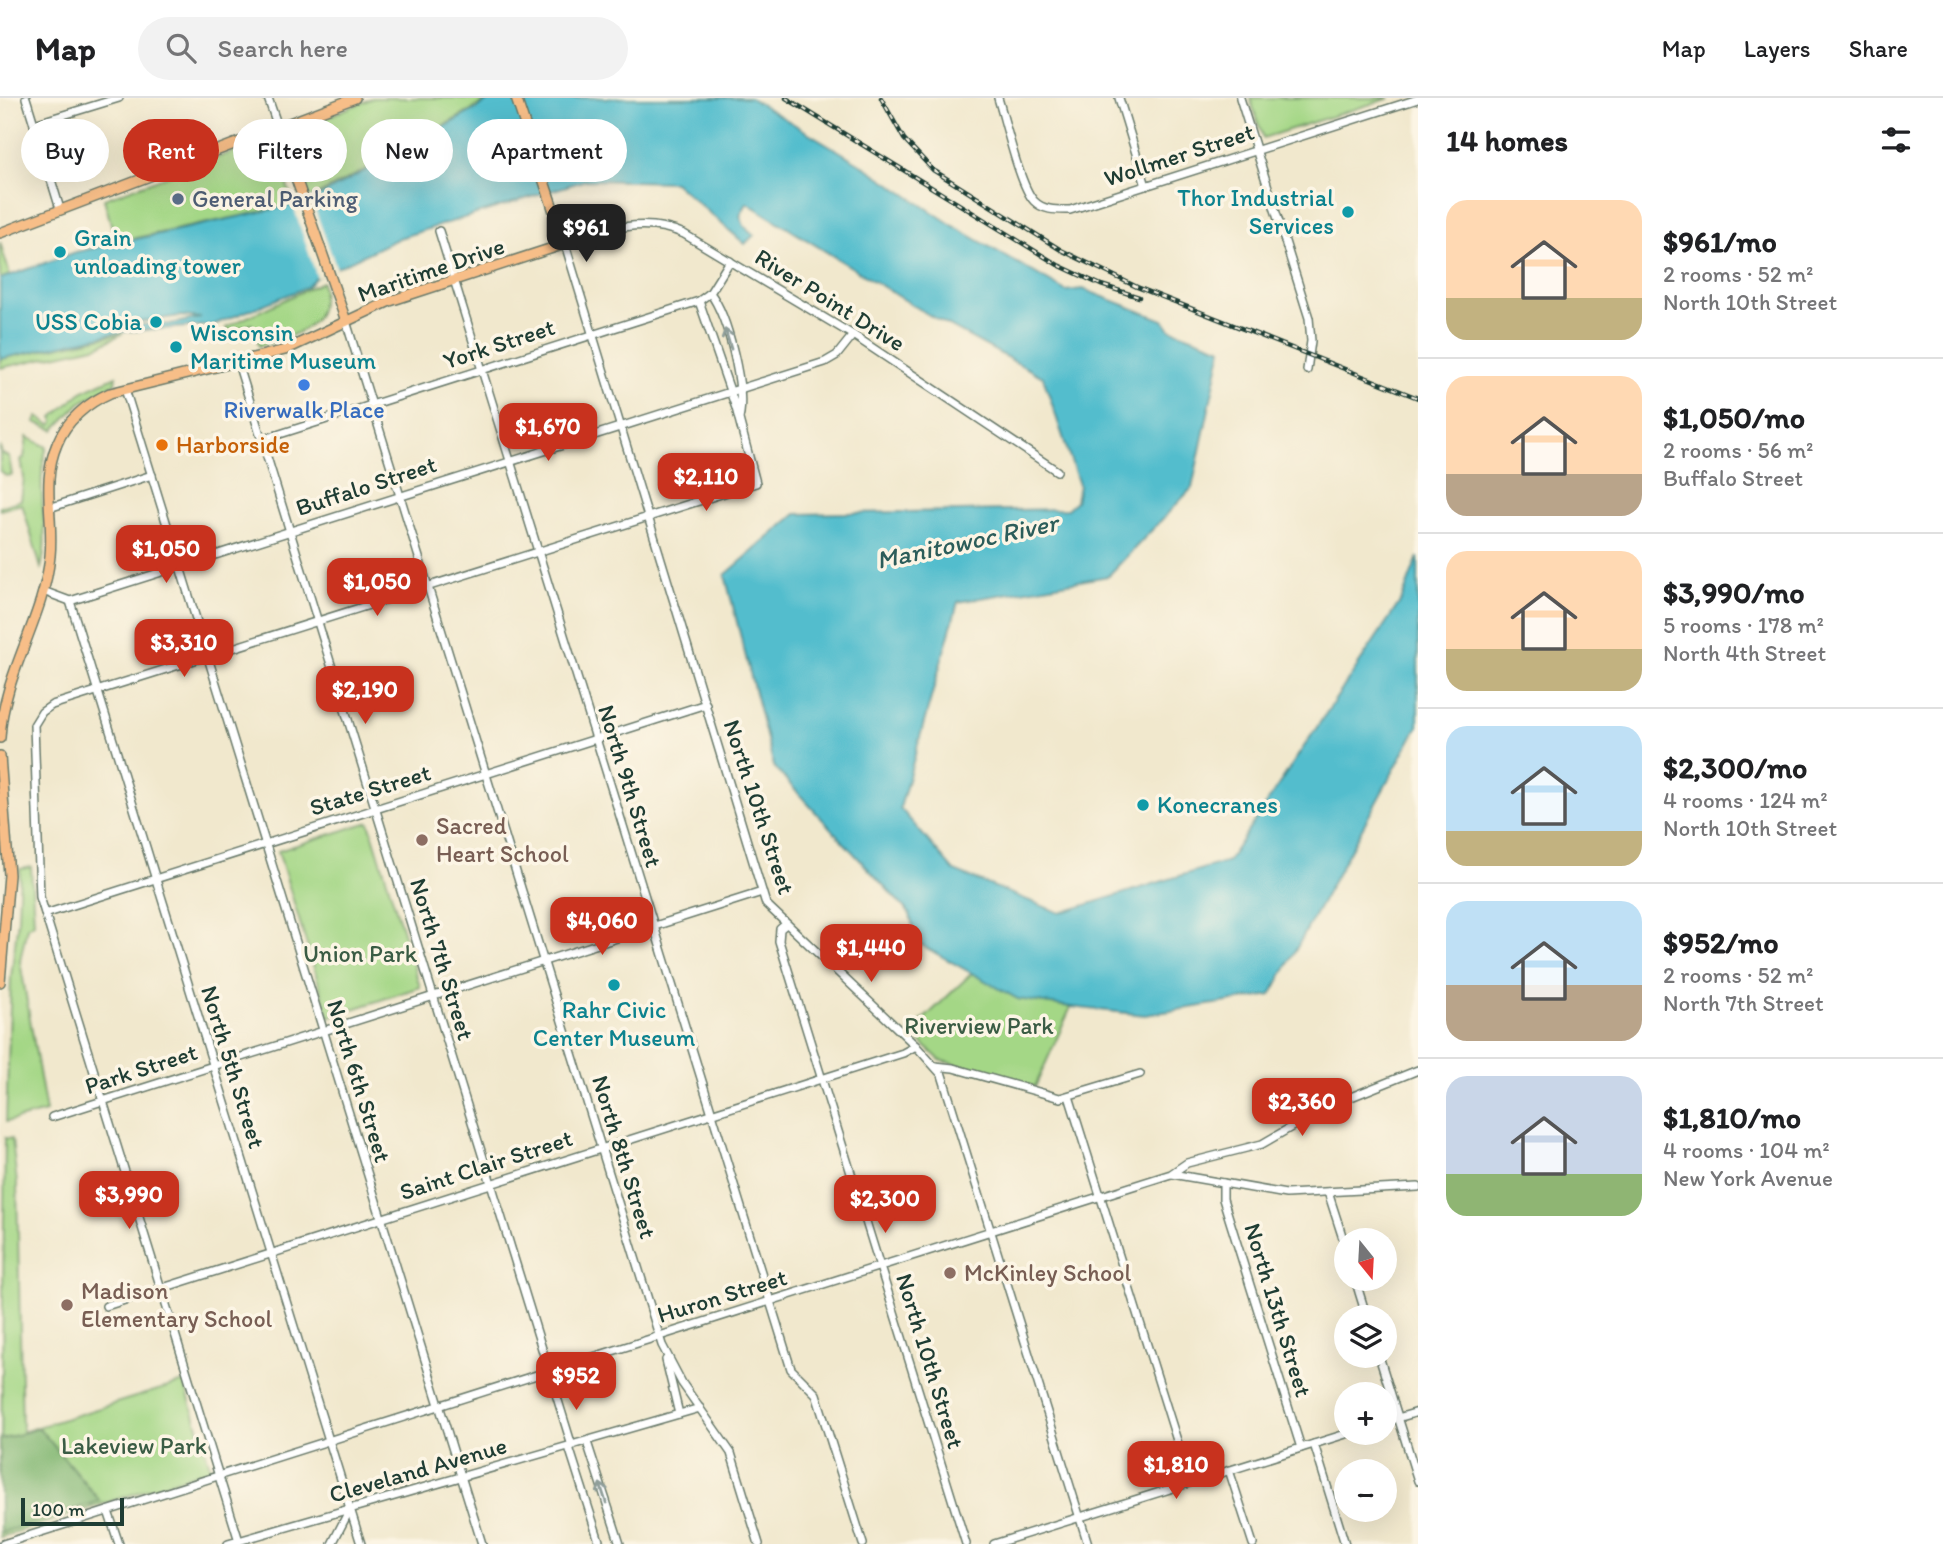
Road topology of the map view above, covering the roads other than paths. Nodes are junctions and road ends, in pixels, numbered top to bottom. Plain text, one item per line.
1 (26, 98) edge
2 (119, 98) edge
3 (268, 98) edge
4 (355, 98) edge
5 (516, 98) edge
6 (998, 98) edge
7 (1119, 98) edge
8 (1240, 98) edge
9 (1418, 99) edge
10 (32, 119) edge
11 (50, 119) edge
12 (275, 119) edge
13 (299, 119) edge
14 (233, 144) edge
15 (1257, 151) junction
16 (52, 182) edge
17 (295, 182) edge
18 (1146, 186) junction
19 (60, 209) junction
20 (439, 231) dead end
21 (0, 233) edge
22 (565, 244) junction
23 (730, 261) junction
24 (454, 280) junction
25 (710, 293) junction
26 (699, 301) junction
27 (346, 321) junction
28 (592, 335) junction
29 (853, 335) junction
30 (238, 363) junction
31 (481, 370) junction
32 (1307, 370) dead end
33 (742, 387) junction
34 (125, 389) junction
35 (729, 391) junction
36 (371, 405) junction
37 (739, 419) junction
38 (620, 426) junction
39 (261, 440) junction
40 (509, 461) junction
41 (1057, 471) dead end
42 (152, 475) junction
43 (400, 496) junction
44 (49, 508) junction
45 (648, 517) junction
46 (290, 531) junction
47 (537, 551) junction
48 (180, 566) junction
49 (427, 586) junction
50 (43, 591) junction
51 (70, 601) junction
52 (317, 622) junction
53 (207, 657) junction
54 (97, 692) junction
55 (706, 704) junction
56 (0, 737) edge
57 (596, 739) junction
58 (0, 756) edge
59 (486, 774) junction
60 (376, 809) junction
61 (265, 843) junction
62 (155, 878) junction
63 (762, 892) junction
64 (45, 914) junction
65 (786, 924) junction
66 (653, 926) junction
67 (544, 961) junction
68 (0, 982) edge
69 (433, 995) junction
70 (323, 1031) junction
71 (916, 1046) junction
72 (213, 1066) junction
73 (935, 1066) junction
74 (1418, 1070) edge
75 (1140, 1074) dead end
76 (822, 1078) junction
77 (1069, 1096) junction
78 (103, 1101) junction
79 (712, 1114) junction
80 (52, 1117) dead end
81 (601, 1148) junction
82 (1171, 1174) junction
83 (491, 1183) junction
84 (1223, 1183) junction
85 (1418, 1186) edge
86 (1328, 1192) junction
87 (1101, 1196) junction
88 (381, 1219) junction
89 (1340, 1228) edge
90 (990, 1230) junction
91 (271, 1253) junction
92 (880, 1266) junction
93 (161, 1289) junction
94 (770, 1302) junction
95 (106, 1306) dead end
96 (659, 1336) junction
97 (665, 1352) junction
98 (1383, 1368) edge
99 (549, 1371) junction
100 (439, 1406) junction
101 (700, 1408) junction
102 (1418, 1412) edge
103 (679, 1414) junction
104 (1398, 1418) junction
105 (1334, 1438) edge
106 (329, 1441) junction
107 (587, 1442) junction
108 (1314, 1444) junction
109 (570, 1446) junction
110 (1301, 1448) junction
111 (1230, 1470) junction
112 (219, 1476) junction
113 (461, 1478) junction
114 (1190, 1482) junction
115 (1418, 1482) edge
116 (350, 1509) junction
117 (108, 1511) junction
118 (1079, 1517) junction
119 (239, 1541) junction
120 (4, 1544) edge
121 (119, 1544) edge
122 (228, 1544) edge
123 (332, 1544) edge
124 (361, 1544) edge
125 (482, 1544) edge
126 (600, 1544) edge
127 (620, 1544) edge
128 (758, 1544) edge
129 (863, 1544) edge
130 (966, 1544) edge
131 (994, 1544) edge
132 (1088, 1544) edge
133 (1253, 1544) edge
134 (1345, 1544) edge

1 - 10 street
2 - 11 street
3 - 12 street
4 - 13 main road
5 - 22 main road, North 10th Street
6 - 18 street, Wollmer Street
7 - 18 street
8 - 15 street
9 - 15 street, Wollmer Street
14 - 19 main road
15 - 18 street, Wollmer Street
15 - 32 street
16 - 19 street
17 - 27 main road, North 8th Street
19 - 21 main road
20 - 24 street, North 9th Street
22 - 23 street, River Point Drive
22 - 24 main road, Maritime Drive
22 - 28 street, North 10th Street
23 - 25 street, York Street
23 - 29 street, River Point Drive
24 - 27 main road, Maritime Drive
24 - 31 street, North 9th Street
25 - 26 street, York Street
33 -> 25 street
26 - 28 street, York Street
26 - 35 street
27 - 30 main road, Maritime Drive
27 - 36 street, North 8th Street
28 - 31 street, York Street
28 - 38 street, North 10th Street
29 - 33 street, Buffalo Street
29 - 41 street, River Point Drive
30 - 34 main road, Maritime Drive
30 - 39 street, North 7th Street
31 - 36 street, York Street
31 - 40 street, North 9th Street
33 - 35 street, Buffalo Street
33 - 37 street
34 - 42 street, North 6th Street
34 - 44 main road, Maritime Drive
35 - 37 street
35 - 38 street, Buffalo Street
36 - 39 street, York Street
36 - 43 street, North 8th Street
37 - 45 street
38 - 40 street, Buffalo Street
38 - 45 street, North 10th Street
39 - 46 street, North 7th Street
40 - 43 street, Buffalo Street
40 - 47 street, North 9th Street
42 - 44 street
42 - 48 street, North 6th Street
43 - 46 street, Buffalo Street
43 - 49 street, North 8th Street
44 - 50 main road, Maritime Drive
45 - 47 street
45 - 55 street, North 10th Street
46 - 48 street, Buffalo Street
46 - 52 street, North 7th Street
47 - 49 street
47 - 57 street, North 9th Street
48 - 51 street, Buffalo Street
48 - 53 street, North 6th Street
49 - 52 street
49 - 59 street, North 8th Street
50 - 51 street
50 - 56 main road, Maritime Drive
51 - 54 street, North 5th Street
52 - 53 street
52 - 60 street, North 7th Street
53 - 54 street
53 - 61 street, North 6th Street
54 - 62 street, North 5th Street
54 - 64 street
55 - 57 street, State Street
55 - 63 street, North 10th Street
57 - 59 street, State Street
57 - 66 street, North 9th Street
58 - 68 main road
59 - 60 street, State Street
59 - 67 street, North 8th Street
60 - 61 street, State Street
60 - 69 street, North 7th Street
61 - 62 street, State Street
61 - 70 street, North 6th Street
62 - 64 street, State Street
62 - 72 street, North 5th Street
63 - 65 street, North 10th Street
63 - 66 street, Park Street
64 - 78 street
65 - 71 street
65 - 76 street, North 10th Street
66 - 67 street, Park Street
66 - 79 street, North 9th Street
67 - 69 street, Park Street
67 - 81 street, North 8th Street
69 - 70 street, Park Street
69 - 83 street, North 7th Street
70 - 72 street, Park Street
70 - 88 street, North 6th Street
71 - 73 street
71 - 76 street, Saint Clair Street
72 - 78 street, Park Street
72 - 91 street, North 5th Street
73 - 77 street
73 - 90 street
74 - 82 street, Huron Street
75 - 77 street
76 - 79 street, Saint Clair Street
76 - 92 street, North 10th Street
77 - 87 street
78 - 80 street, Park Street
78 - 93 street
79 - 81 street, Saint Clair Street
79 - 94 street, North 9th Street
81 - 83 street, Saint Clair Street
81 - 96 street, North 8th Street
82 - 84 street
82 - 87 street, Huron Street
83 - 88 street, Saint Clair Street
83 - 99 street, North 7th Street
84 - 86 street
84 - 110 street, North 13th Street
85 - 86 street
86 - 89 street
87 - 90 street, Huron Street
87 - 114 street
88 - 91 street, Saint Clair Street
88 - 100 street, North 6th Street
90 - 92 street, Huron Street
90 - 118 street
91 - 93 street, Saint Clair Street
91 - 106 street, North 5th Street
92 - 94 street, Huron Street
92 - 130 street, North 10th Street
93 - 95 street, Saint Clair Street
93 - 112 street
94 - 96 street, Huron Street
94 - 129 street, North 9th Street
96 - 97 street, North 8th Street
96 - 99 street, Huron Street
97 - 101 street, North 8th Street
97 - 103 street
98 - 104 street
99 - 100 street, Huron Street
99 - 109 street, North 7th Street
100 - 106 street, Huron Street
100 - 113 street, North 6th Street
101 - 103 street, Cleveland Avenue
101 - 128 street, North 8th Street
102 - 104 street
103 - 107 street, Cleveland Avenue
104 - 115 street
105 - 108 street
106 - 112 street, Huron Street
106 - 116 street, North 5th Street
107 - 109 street, Cleveland Avenue
127 -> 107 street
108 - 110 street
108 - 134 street
109 - 113 street, Cleveland Avenue
109 - 126 street, North 7th Street
110 - 111 street
111 - 114 street
111 - 133 street
112 - 117 street, Huron Street
112 - 119 street
113 - 116 street, Cleveland Avenue
113 - 125 street, North 6th Street
114 - 118 street
116 - 119 street, Cleveland Avenue
116 - 123 street
116 - 124 street, North 5th Street
117 - 120 street, Huron Street
117 - 121 street
118 - 131 street
118 - 132 street
119 - 122 street, Cleveland Avenue

